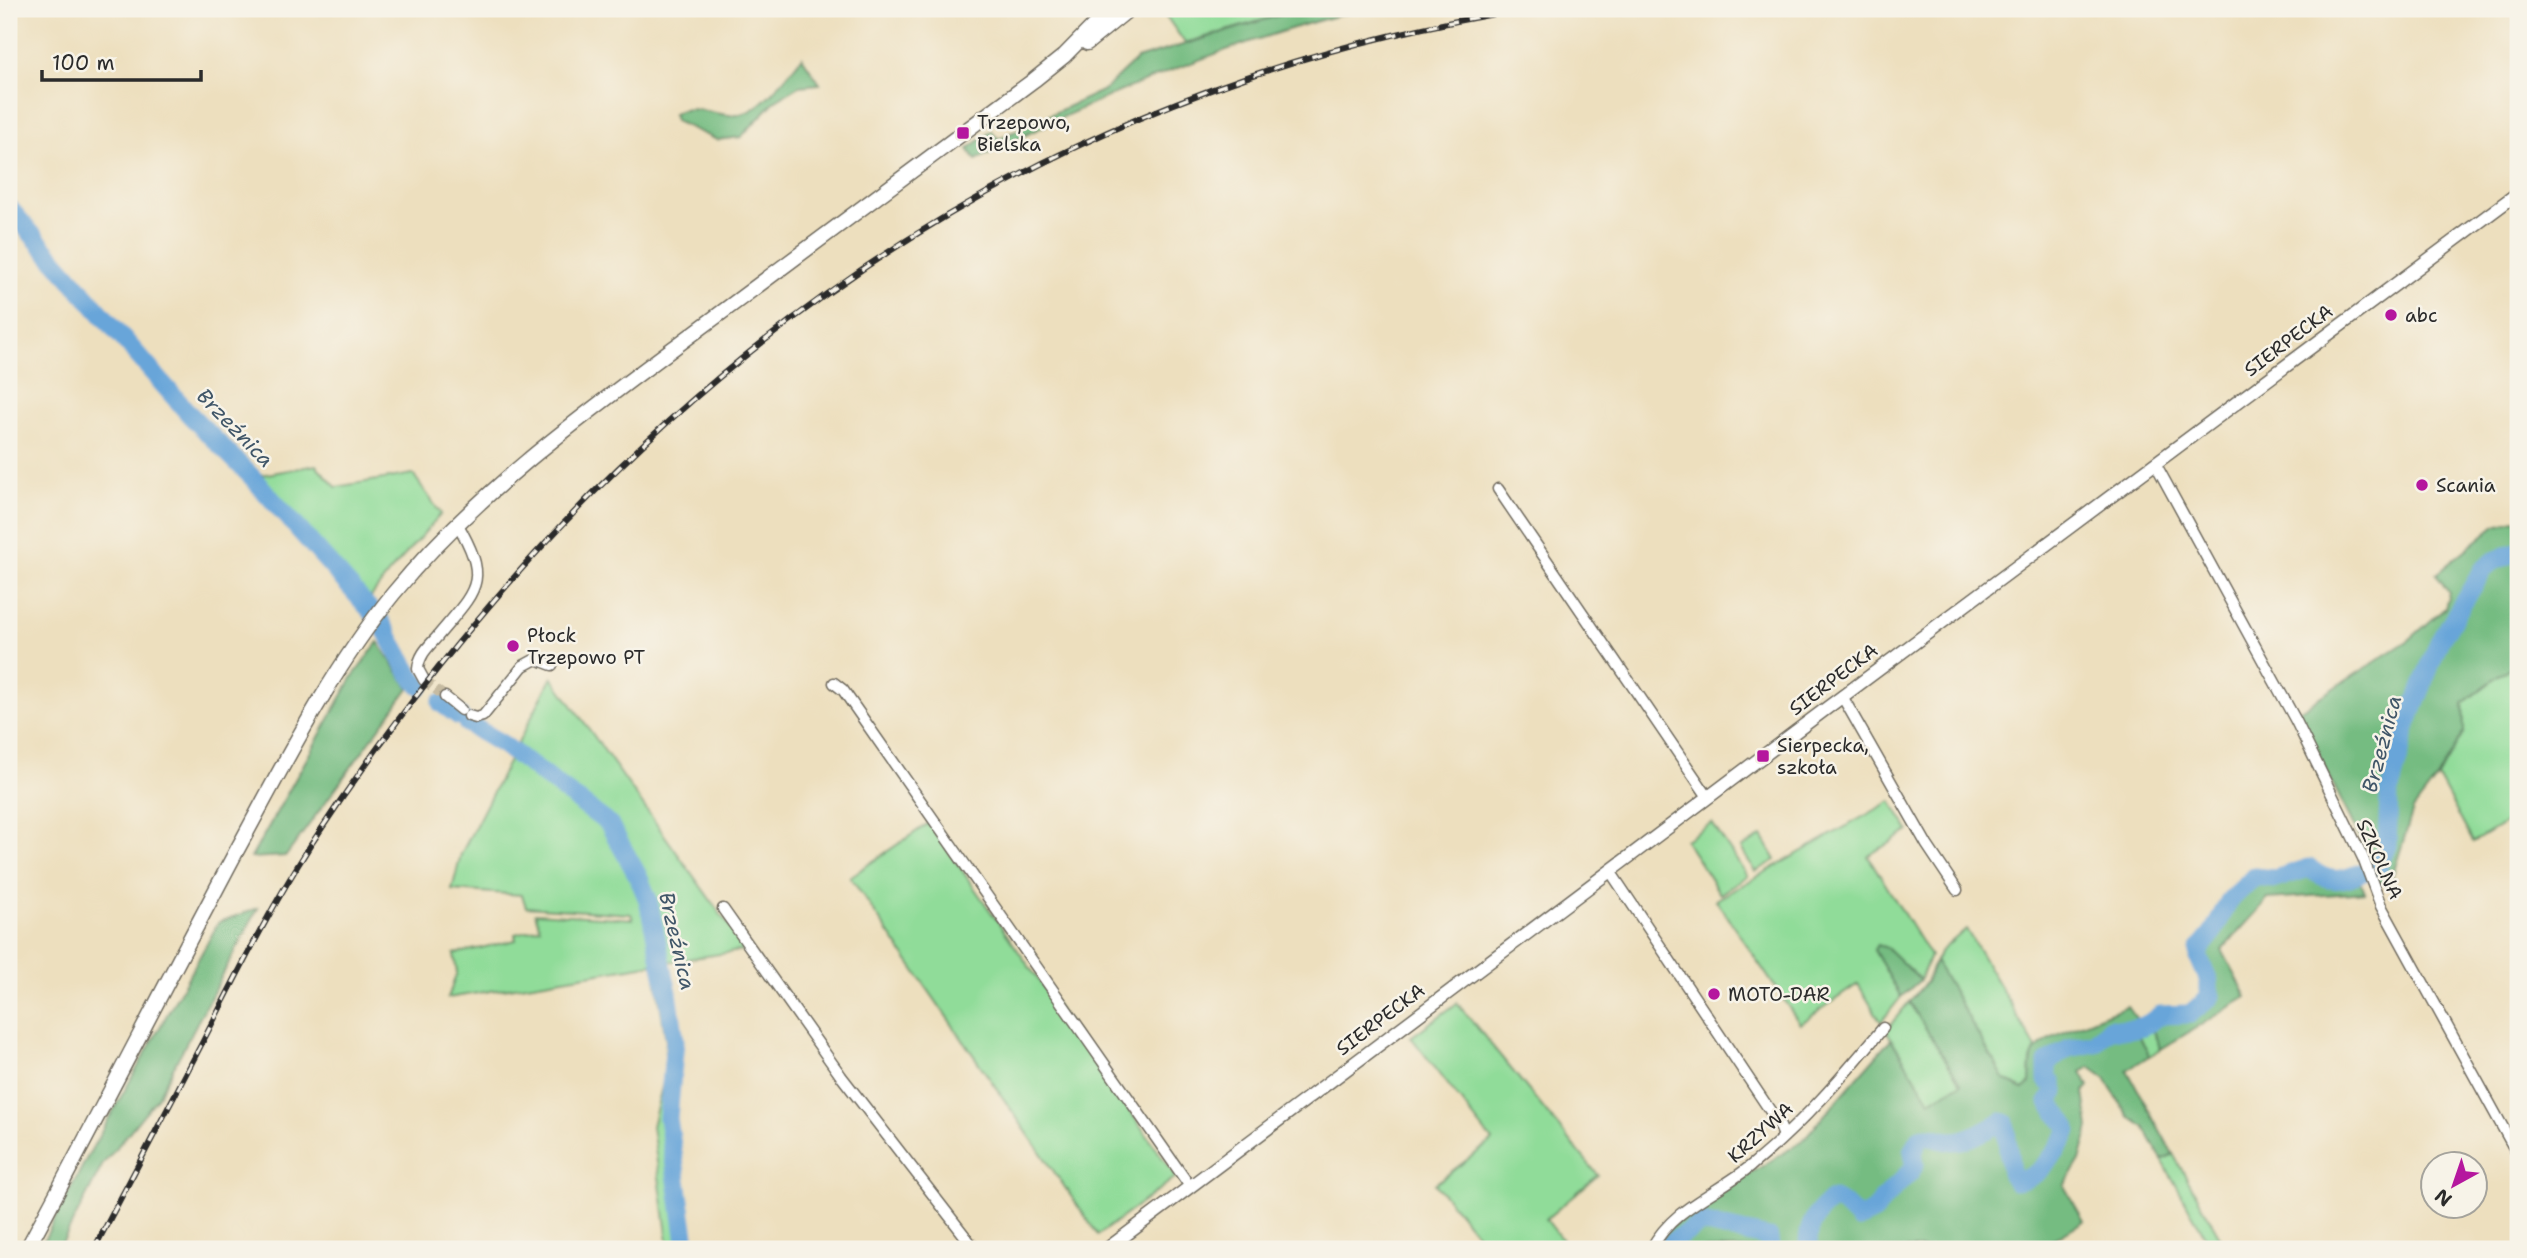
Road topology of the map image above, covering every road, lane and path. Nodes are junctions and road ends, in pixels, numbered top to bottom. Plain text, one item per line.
1 (1110, 9) edge
2 (1129, 9) edge
3 (1064, 56) junction
4 (2518, 193) edge
5 (2155, 463) junction
6 (1498, 489) dead end
7 (457, 523) junction
8 (552, 665) dead end
9 (424, 680) dead end
10 (834, 682) dead end
11 (1842, 696) junction
12 (445, 697) tunnel mouth
13 (1708, 797) junction
14 (1610, 871) junction
15 (1957, 890) dead end
16 (723, 909) dead end
17 (1883, 1028) dead end
18 (1784, 1136) junction
19 (2518, 1155) edge
20 (1189, 1185) junction
21 (27, 1249) edge
22 (975, 1249) edge
23 (1107, 1249) edge
24 (1651, 1249) edge

1 - 3 main road
2 - 3 main road
3 - 7 main road
4 - 5 street, SIERPECKA
5 - 11 street, SIERPECKA
5 - 19 street, SZKOLNA
6 - 13 street
7 - 9 street
7 - 21 main road
8 - 12 street
10 - 20 street
11 - 13 street, SIERPECKA
11 - 15 street
13 - 14 street, SIERPECKA
14 - 18 street
14 - 20 street, SIERPECKA
16 - 22 street
17 - 18 street, KRZYWA
18 - 24 street, KRZYWA
20 - 23 street, SIERPECKA

